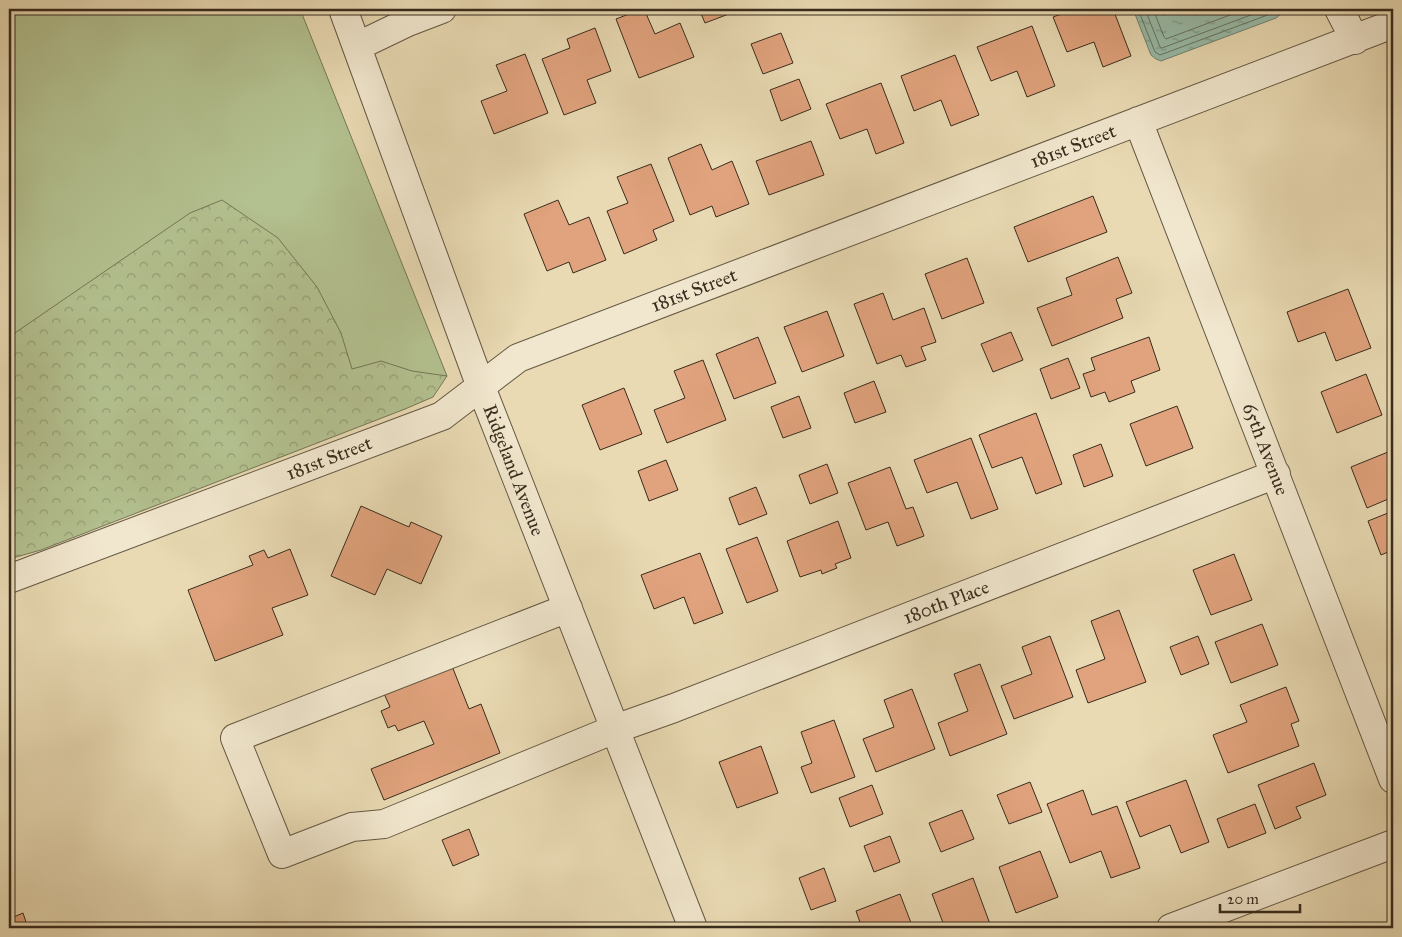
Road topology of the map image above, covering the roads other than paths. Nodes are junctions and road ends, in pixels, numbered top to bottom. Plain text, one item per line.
1 (344, 9) edge
2 (442, 9) edge
3 (1339, 9) edge
4 (1393, 24) edge
5 (1354, 40) junction
6 (358, 46) junction
7 (1138, 121) junction
8 (481, 387) junction
9 (1276, 474) junction
10 (9, 579) edge
11 (568, 608) junction
12 (615, 729) junction
13 (1393, 779) edge
14 (1393, 844) edge
15 (693, 928) edge
16 (1171, 928) edge

1 - 6 street, Ridgeland Avenue
2 - 6 street
3 - 5 street
4 - 5 street, 181st Street
5 - 7 street, 181st Street
6 - 8 street, Ridgeland Avenue
7 - 8 street, 181st Street
7 - 9 street, 65th Avenue
8 - 10 street, 181st Street
8 - 11 street, Ridgeland Avenue
9 - 12 street, 180th Place
9 - 13 street, 65th Avenue
11 - 12 street, Ridgeland Avenue
11 - 12 street, 180th Place
12 - 15 street, Ridgeland Avenue
14 - 16 street

